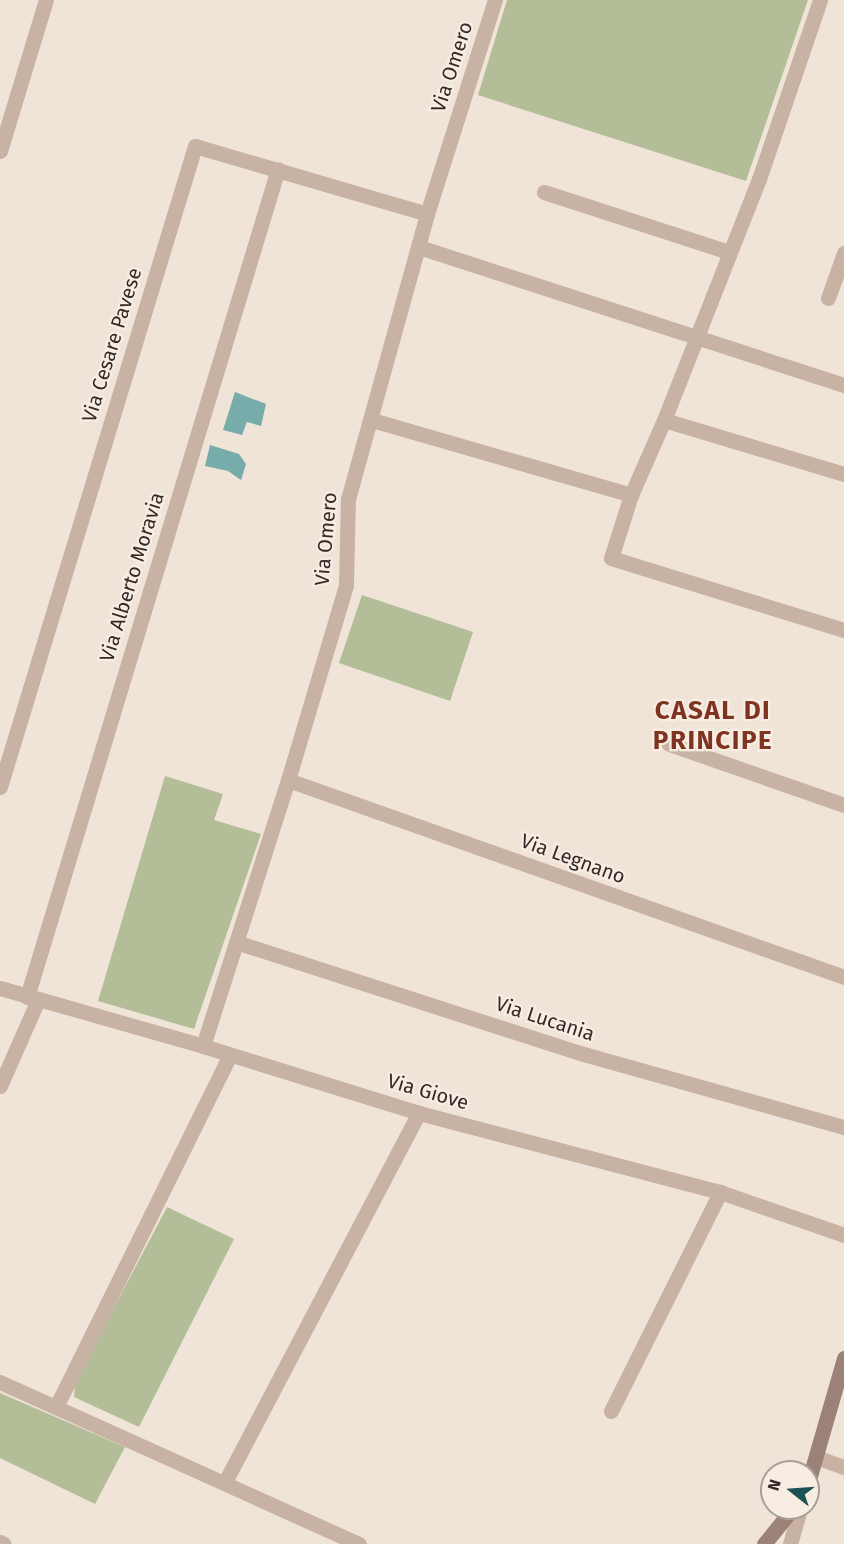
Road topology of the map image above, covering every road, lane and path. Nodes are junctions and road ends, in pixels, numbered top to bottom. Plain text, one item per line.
1 (46, 0) edge
2 (495, 0) edge
3 (820, 0) edge
4 (0, 151) edge
5 (278, 168) junction
6 (544, 192) dead end
7 (427, 214) junction
8 (419, 247) junction
9 (729, 252) junction
10 (844, 253) edge
11 (828, 298) dead end
12 (695, 336) junction
13 (844, 385) edge
14 (372, 420) junction
15 (664, 420) junction
16 (844, 474) edge
17 (632, 495) junction
18 (844, 630) edge
19 (669, 744) dead end
20 (288, 780) junction
21 (0, 787) edge
22 (844, 805) edge
23 (236, 942) junction
24 (844, 977) edge
25 (0, 988) edge
26 (33, 999) junction
27 (203, 1046) junction
28 (230, 1055) junction
29 (0, 1086) edge
30 (419, 1113) junction
31 (844, 1127) edge
32 (720, 1192) junction
33 (844, 1235) edge
34 (844, 1358) edge
35 (0, 1382) edge
36 (56, 1407) junction
37 (611, 1411) dead end
38 (816, 1457) junction
39 (815, 1460) edge
40 (844, 1467) edge
41 (225, 1482) junction
42 (783, 1520) edge
43 (797, 1520) edge
44 (0, 1542) edge
45 (4, 1544) edge
46 (359, 1544) edge
47 (764, 1544) edge
48 (790, 1544) edge

1 - 4 street
2 - 7 street, Via Omero
3 - 9 street
5 - 7 street, Via Cesare Pavese
5 - 21 street, Via Cesare Pavese
5 - 26 street, Via Alberto Moravia
6 - 9 street
7 - 8 street, Via Omero
8 - 12 street
8 - 14 street, Via Omero
9 - 12 street
10 - 11 street
12 - 13 street
12 - 15 street
14 - 17 street
14 - 20 street, Via Omero
15 - 16 street
15 - 17 street
17 - 18 street
19 - 22 street
20 - 23 street, Via Omero
20 - 24 street, Via Legnano
23 - 27 street, Via Omero
23 - 31 street, Via Lucania
25 - 26 street, Via Giove
26 - 27 street, Via Giove
26 - 29 street, Via Alberto Moravia
27 - 28 street, Via Giove
28 - 30 street, Via Giove
28 - 36 street
30 - 32 street, Via Giove
30 - 41 street
32 - 33 street, Via Giove
32 - 37 street
34 - 38 street
35 - 36 street
36 - 41 street
38 - 39 street
38 - 40 street
41 - 46 street
42 - 47 street
43 - 48 street
44 - 45 street

